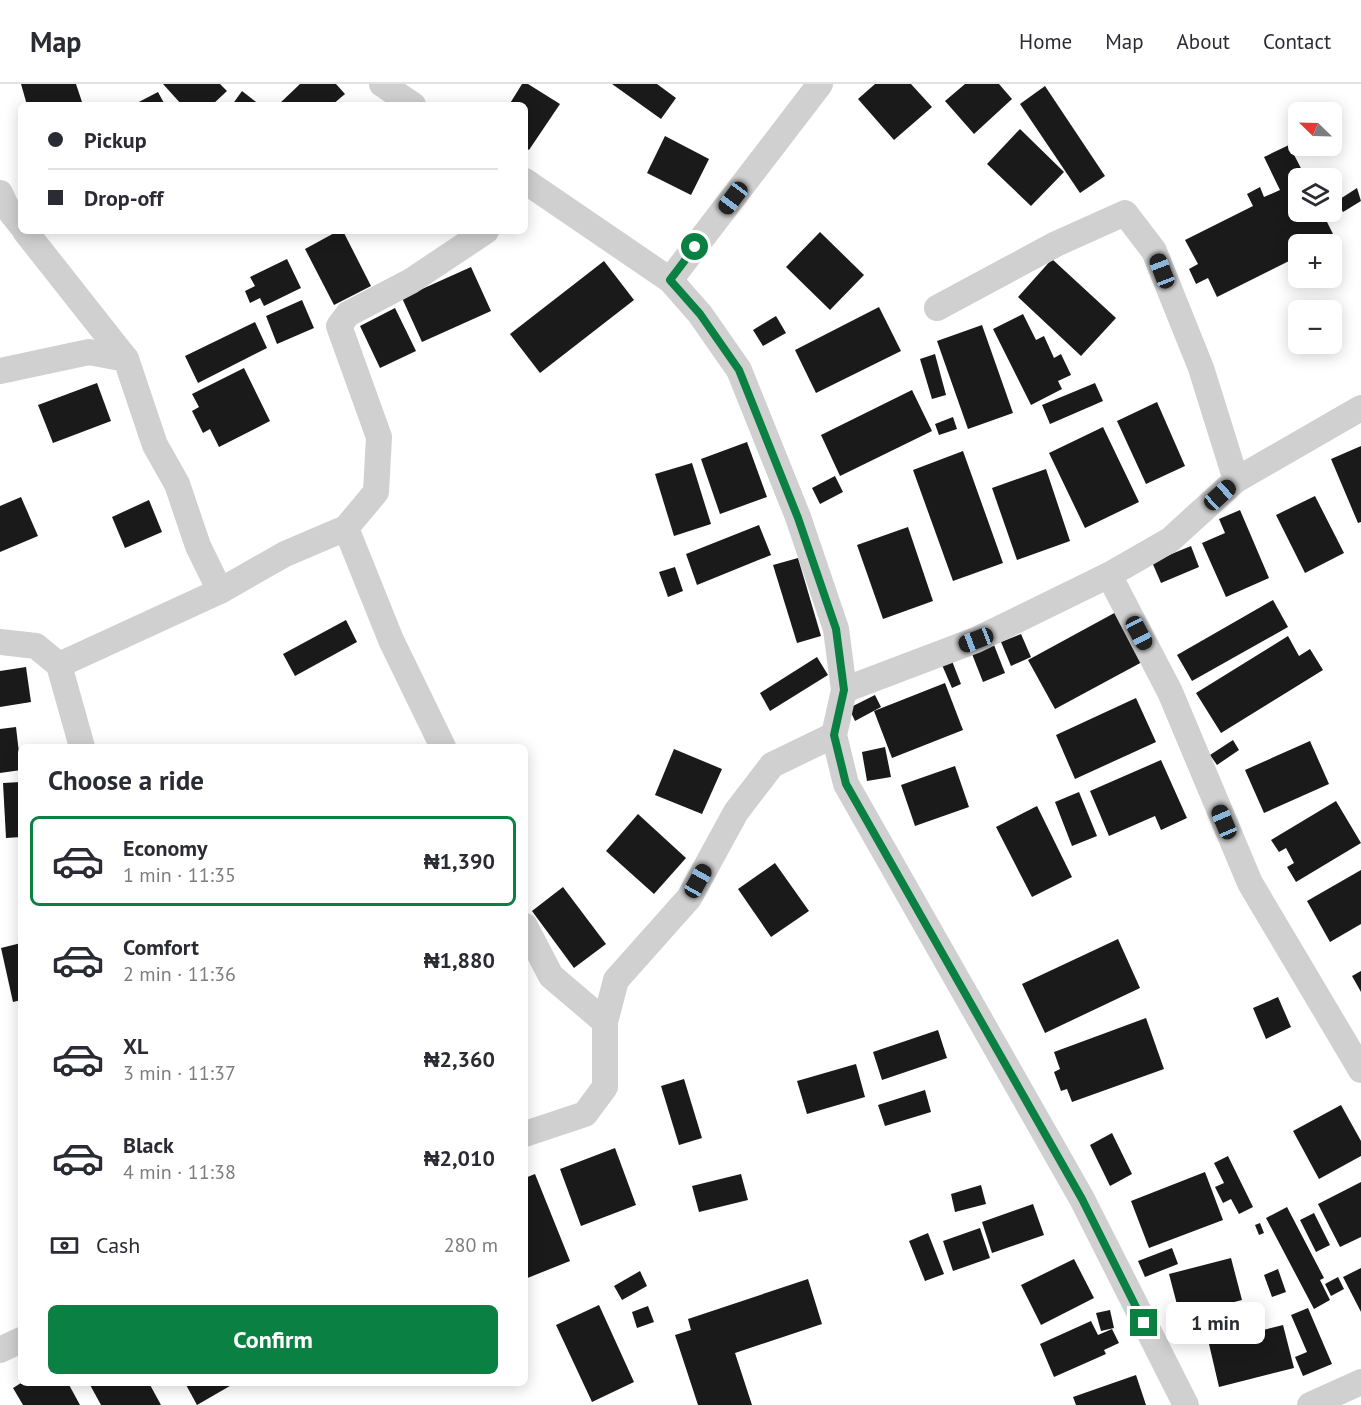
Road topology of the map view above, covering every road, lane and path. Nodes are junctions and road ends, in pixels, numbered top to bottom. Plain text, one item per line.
1 (382, 84) edge
2 (820, 84) edge
3 (409, 102) edge
4 (528, 186) edge
5 (0, 193) edge
6 (18, 221) edge
7 (27, 234) edge
8 (482, 234) edge
9 (670, 280) junction
10 (937, 308) dead end
11 (126, 360) junction
12 (0, 371) edge
13 (1361, 408) edge
14 (1236, 480) junction
15 (346, 528) junction
16 (1109, 575) junction
17 (220, 591) junction
18 (0, 642) edge
19 (59, 665) junction
20 (844, 690) junction
21 (834, 735) junction
22 (81, 744) edge
23 (442, 744) edge
24 (528, 932) edge
25 (605, 1022) junction
26 (1361, 1070) edge
27 (528, 1133) edge
28 (18, 1341) edge
29 (0, 1350) edge
30 (1361, 1382) edge
31 (1186, 1405) edge
32 (1310, 1405) edge

1 - 3 street
2 - 9 street
4 - 9 street
5 - 6 street
7 - 11 street
8 - 15 street
9 - 20 street
10 - 14 street
11 - 12 street
11 - 17 street
13 - 14 street
14 - 16 street
15 - 17 street
15 - 23 street
16 - 20 street
16 - 26 street
17 - 19 street
18 - 19 street
19 - 22 street
20 - 21 street
21 - 25 street
21 - 31 street
24 - 25 street
25 - 27 street
28 - 29 street
30 - 32 street

